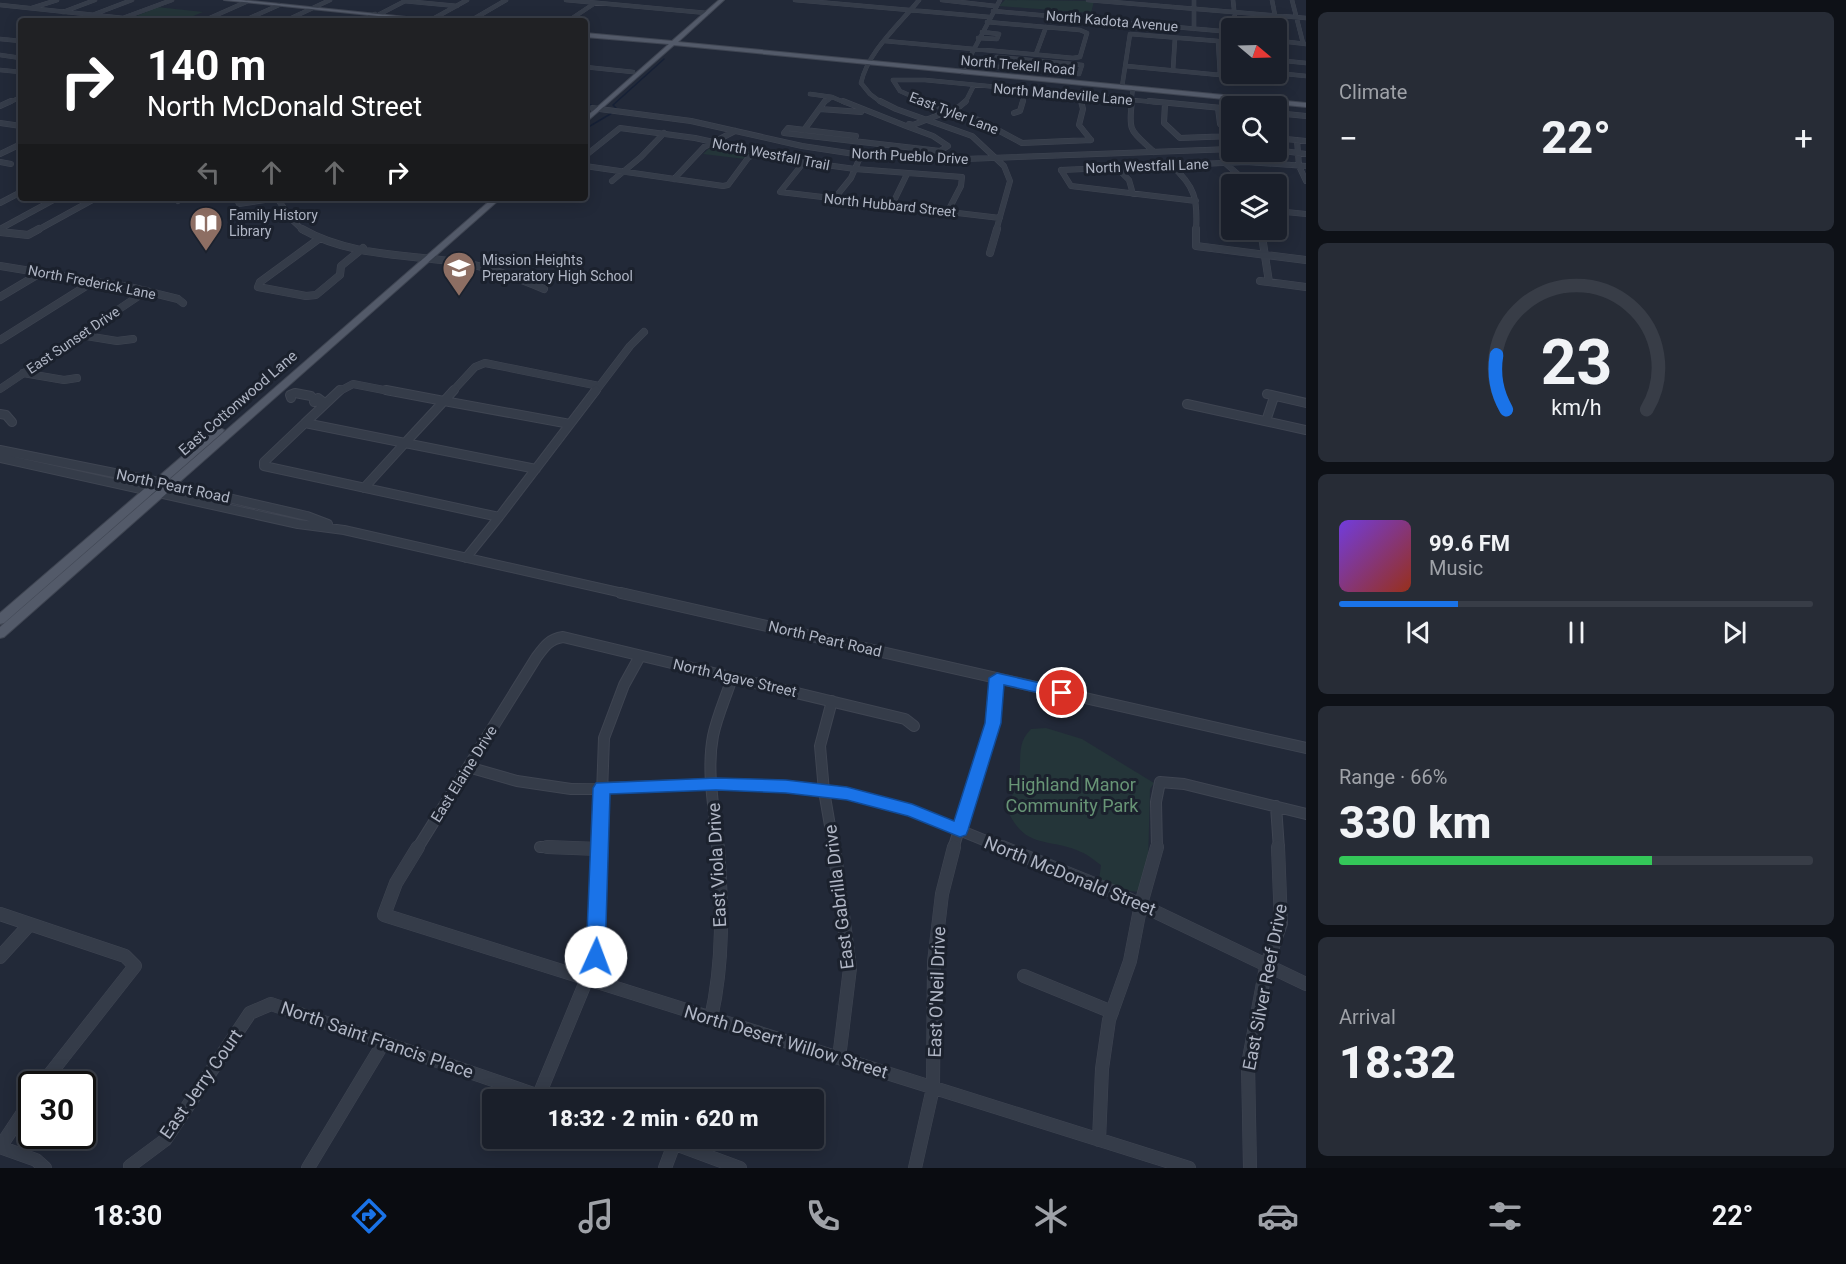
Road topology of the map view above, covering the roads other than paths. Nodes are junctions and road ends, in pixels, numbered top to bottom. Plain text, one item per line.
1 (57, 0) edge
2 (95, 0) edge
3 (132, 0) edge
4 (172, 0) edge
5 (226, 0) edge
6 (231, 0) edge
7 (330, 0) edge
8 (438, 0) edge
9 (468, 0) edge
10 (507, 0) edge
11 (566, 0) edge
12 (722, 0) edge
13 (795, 0) edge
14 (919, 0) edge
15 (941, 0) edge
16 (1000, 0) edge
17 (1088, 0) edge
18 (1194, 0) edge
19 (1233, 0) edge
20 (1272, 0) edge
21 (1292, 0) edge
22 (406, 1) edge
23 (1115, 1) edge
24 (246, 2) junction
25 (595, 3) junction
26 (1155, 3) edge
27 (431, 4) junction
28 (665, 4) dead end
29 (0, 5) edge
30 (279, 5) junction
31 (457, 6) junction
32 (312, 8) junction
33 (659, 8) junction
34 (994, 8) junction
35 (30, 9) junction
36 (1194, 9) junction
37 (912, 10) junction
38 (61, 12) junction
39 (1234, 12) junction
40 (707, 13) junction
41 (376, 15) junction
42 (1275, 15) junction
43 (92, 16) junction
44 (1297, 17) junction
45 (210, 18) edge
46 (250, 18) edge
47 (291, 18) edge
48 (369, 18) edge
49 (400, 18) edge
50 (435, 18) edge
51 (475, 18) edge
52 (572, 18) edge
53 (1235, 18) edge
54 (1275, 18) edge
55 (1306, 18) edge
56 (988, 19) junction
57 (1111, 21) junction
58 (1151, 24) junction
59 (1046, 27) junction
60 (1194, 29) junction
61 (1221, 31) edge
62 (982, 32) junction
63 (588, 35) edge
64 (978, 38) junction
65 (1175, 38) junction
66 (0, 39) edge
67 (18, 41) edge
68 (885, 41) junction
69 (1287, 42) edge
70 (668, 43) junction
71 (1305, 44) edge
72 (972, 49) junction
73 (1035, 54) junction
74 (0, 55) edge
75 (11, 56) junction
76 (18, 57) edge
77 (968, 59) junction
78 (0, 61) edge
79 (995, 61) junction
80 (1044, 61) junction
81 (1287, 61) edge
82 (870, 63) junction
83 (1306, 63) edge
84 (646, 64) junction
85 (1126, 66) junction
86 (588, 67) edge
87 (0, 70) edge
88 (1041, 70) junction
89 (1173, 70) junction
90 (18, 72) edge
91 (633, 72) junction
92 (962, 72) junction
93 (1287, 75) edge
94 (1306, 76) edge
95 (895, 78) joint
96 (974, 85) junction
97 (1122, 87) junction
98 (1133, 88) junction
99 (1026, 90) junction
100 (810, 94) dead end
101 (1080, 95) junction
102 (18, 98) edge
103 (832, 98) junction
104 (1132, 100) junction
105 (1164, 103) junction
106 (1306, 105) edge
107 (0, 106) edge
108 (596, 108) junction
109 (1218, 108) junction
110 (1221, 108) edge
111 (820, 109) junction
112 (864, 111) junction
113 (951, 111) junction
114 (588, 112) edge
115 (1014, 113) dead end
116 (1287, 114) edge
117 (1306, 116) edge
118 (588, 117) edge
119 (18, 119) edge
120 (927, 119) junction
121 (0, 123) edge
122 (8, 124) junction
123 (1221, 125) edge
124 (18, 126) edge
125 (907, 126) junction
126 (804, 130) junction
127 (735, 131) junction
128 (664, 134) junction
129 (1221, 136) edge
130 (1287, 139) edge
131 (1297, 140) junction
132 (853, 141) junction
133 (1306, 141) edge
134 (712, 142) junction
135 (18, 145) edge
136 (1221, 149) edge
137 (1154, 152) junction
138 (1287, 152) edge
139 (588, 153) edge
140 (757, 153) junction
141 (1298, 153) junction
142 (0, 154) edge
143 (1101, 154) junction
144 (1306, 154) edge
145 (861, 155) junction
146 (996, 158) junction
147 (0, 162) edge
148 (804, 162) junction
149 (1225, 163) junction
150 (11, 164) dead end
151 (1171, 165) junction
152 (588, 166) edge
153 (1299, 166) junction
154 (1306, 166) edge
155 (1116, 167) junction
156 (855, 169) junction
157 (623, 171) junction
158 (907, 174) junction
159 (1238, 174) edge
160 (675, 179) junction
161 (612, 181) dead end
162 (1306, 181) edge
163 (0, 194) edge
164 (18, 194) edge
165 (1133, 194) junction
166 (14, 196) junction
167 (18, 197) edge
168 (834, 199) junction
169 (52, 201) edge
170 (90, 201) edge
171 (280, 201) edge
172 (486, 201) edge
173 (493, 201) edge
174 (1196, 201) junction
175 (0, 203) edge
176 (892, 205) junction
177 (948, 212) junction
178 (1287, 212) edge
179 (1306, 214) edge
180 (1000, 218) junction
181 (0, 230) edge
182 (320, 238) junction
183 (1262, 240) edge
184 (363, 248) junction
185 (990, 253) dead end
186 (1264, 255) junction
187 (425, 257) junction
188 (1306, 260) edge
189 (0, 266) edge
190 (42, 272) junction
191 (94, 281) junction
192 (1260, 281) dead end
193 (1269, 282) junction
194 (1306, 287) edge
195 (544, 289) dead end
196 (146, 291) junction
197 (0, 297) edge
198 (183, 303) dead end
199 (644, 332) dead end
200 (80, 335) junction
201 (133, 339) dead end
202 (0, 340) edge
203 (23, 373) junction
204 (77, 378) dead end
205 (599, 386) junction
206 (0, 389) edge
207 (276, 392) junction
208 (313, 399) junction
209 (444, 400) junction
210 (1306, 403) edge
211 (1187, 404) dead end
212 (0, 414) edge
213 (1266, 421) junction
214 (12, 422) dead end
215 (304, 423) junction
216 (570, 424) junction
217 (1306, 430) edge
218 (405, 443) junction
219 (0, 450) edge
220 (0, 458) edge
221 (536, 469) junction
222 (159, 488) junction
223 (364, 488) junction
224 (499, 517) junction
225 (344, 530) junction
226 (466, 558) junction
227 (0, 620) edge
228 (0, 634) edge
229 (554, 638) joint
230 (640, 656) junction
231 (732, 678) junction
232 (997, 678) junction
233 (832, 701) junction
234 (914, 726) dead end
235 (1306, 748) edge
236 (468, 768) junction
237 (712, 784) junction
238 (602, 788) junction
239 (824, 791) junction
240 (1275, 806) junction
241 (1306, 814) edge
242 (960, 830) junction
243 (540, 847) dead end
244 (599, 849) junction
245 (1141, 904) junction
246 (0, 914) edge
247 (384, 915) joint
248 (30, 924) junction
249 (0, 957) edge
250 (1266, 967) junction
251 (1024, 976) dead end
252 (587, 979) junction
253 (1306, 984) edge
254 (271, 1004) joint
255 (1112, 1012) junction
256 (711, 1018) junction
257 (384, 1042) junction
258 (839, 1058) junction
259 (52, 1071) edge
260 (933, 1088) junction
261 (522, 1089) edge
262 (548, 1089) edge
263 (18, 1119) edge
264 (1099, 1140) junction
265 (0, 1147) edge
266 (672, 1149) edge
267 (688, 1149) edge
268 (130, 1166) dead end
269 (45, 1168) edge
270 (308, 1168) edge
271 (665, 1168) edge
272 (740, 1168) edge
273 (915, 1168) edge
274 (1189, 1168) edge
275 (1250, 1168) edge

1 - 35 street
2 - 38 street
3 - 43 street
4 - 43 street
5 - 6 main road
6 - 24 main road
7 - 32 street
8 - 27 street
9 - 31 street
10 - 51 street
11 - 25 street
12 - 40 main road
13 - 37 street
14 - 37 street
15 - 34 street, North Kadota Avenue
16 - 34 street
17 - 23 street
18 - 36 street
19 - 39 street
20 - 42 street
21 - 44 street
22 - 27 street
22 - 41 street
23 - 26 street
23 - 57 street
24 - 30 main road
24 - 45 street
25 - 33 street
25 - 52 street
26 - 36 street
26 - 58 street
27 - 31 street
28 - 33 street
29 - 35 street
30 - 32 main road
30 - 46 street
31 - 50 street
32 - 41 main road
32 - 47 street
33 - 40 street
34 - 56 street
34 - 57 street, North Kadota Avenue
35 - 38 street
36 - 39 street
36 - 60 street
37 - 56 street
37 - 68 street
38 - 43 street
39 - 42 street
39 - 53 street
40 - 70 main road
41 - 48 street
41 - 49 main road
42 - 44 street
42 - 54 street
44 - 55 street
44 - 71 street
56 - 59 street
56 - 62 street
57 - 58 street, North Kadota Avenue
58 - 60 street, North Kadota Avenue
59 - 73 street
59 - 73 street
60 - 61 street, North Kadota Avenue
62 - 64 street
62 - 64 street
63 - 70 main road, North Trekell Road
64 - 72 street
65 - 85 street
65 - 89 street
65 - 89 street
66 - 67 street
68 - 72 street
68 - 82 street
69 - 71 street
70 - 82 main road, North Trekell Road
70 - 84 main road
72 - 73 street
72 - 77 street
74 - 75 street
75 - 76 street
75 - 78 street
77 - 79 street
77 - 92 street
79 - 80 street
79 - 88 street
80 - 88 street
80 - 88 street
81 - 83 street
82 - 92 main road, North Trekell Road
82 - 120 street
84 - 91 main road
84 - 108 main road
85 - 89 street
85 - 97 street
86 - 91 street
87 - 90 street
91 - 108 main road
92 - 97 main road, North Trekell Road
93 - 94 street
95 - 96 street, North Mandeville Lane
95 - 113 street, East Tyler Lane
96 - 99 street, North Mandeville Lane
96 - 113 street
97 - 98 main road, North Trekell Road
98 - 104 street
98 - 106 main road, North Trekell Road
99 - 101 street, North Mandeville Lane
99 - 115 street
100 - 103 street
101 - 104 street, North Mandeville Lane
101 - 113 street, East Tyler Lane
102 - 107 street
103 - 111 street
103 - 112 street
104 - 105 street, North Mandeville Lane
104 - 137 street
105 - 109 street, North Mandeville Lane
105 - 129 street
108 - 114 main road
108 - 118 main road
108 - 127 street, North Pueblo Drive
109 - 110 street, North Mandeville Lane
109 - 123 street
111 - 112 street
111 - 126 street
112 - 125 street
113 - 120 street
116 - 117 street
119 - 122 street
120 - 125 street
120 - 146 street
121 - 122 street
122 - 124 street
125 - 132 street
126 - 132 street
126 - 132 street
127 - 134 street
127 - 145 street, North Pueblo Drive
128 - 134 street, North Westfall Trail
128 - 139 street, North Westfall Trail
128 - 157 street
130 - 131 street
131 - 133 street
131 - 141 street
134 - 140 street, North Westfall Trail
134 - 160 street
135 - 142 street
136 - 137 street, North Pueblo Drive
137 - 143 street, North Pueblo Drive
138 - 141 street
140 - 148 street, North Westfall Trail
140 - 160 street
141 - 144 street
141 - 153 street
143 - 146 street, North Pueblo Drive
143 - 155 street
145 - 146 street, North Pueblo Drive
145 - 156 street
146 - 180 street
147 - 150 street
148 - 156 street, North Westfall Trail
148 - 168 street, North Hubbard Street
149 - 151 street, North Westfall Lane
149 - 153 street, North Westfall Lane
149 - 159 street
151 - 155 street, North Westfall Lane
151 - 174 street
152 - 157 street
153 - 154 street, North Westfall Lane
153 - 162 street
155 - 165 street
155 - 165 street, North Westfall Lane
156 - 158 street, North Westfall Trail
156 - 168 street
157 - 160 street
157 - 161 street
158 - 176 street
158 - 177 street, North Westfall Trail
163 - 166 street
164 - 166 street
165 - 174 street
166 - 167 street
166 - 175 street
168 - 176 street, North Hubbard Street
169 - 181 street
170 - 181 street
171 - 182 street
172 - 187 main road, East Cottonwood Lane
173 - 187 main road, East Cottonwood Lane
174 - 186 street
176 - 177 street, North Hubbard Street
177 - 180 street, North Hubbard Street
178 - 179 street
180 - 185 street
182 - 184 street
182 - 184 street
183 - 186 street
184 - 187 street
186 - 188 street
186 - 193 street
187 - 195 street
187 - 207 main road, East Cottonwood Lane
187 - 222 main road, East Cottonwood Lane
189 - 190 street, North Frederick Lane
190 - 191 street, North Frederick Lane
190 - 197 street
191 - 196 street, North Frederick Lane
191 - 202 street
192 - 193 street
193 - 194 street
196 - 198 street, North Frederick Lane
196 - 200 street, East Sunset Drive
199 - 205 street
200 - 201 street
200 - 203 street, East Sunset Drive
203 - 204 street
203 - 206 street, East Sunset Drive
205 - 209 street
205 - 216 street
207 - 208 street
207 - 222 main road, East Cottonwood Lane
208 - 209 street
208 - 215 street
209 - 216 street
209 - 218 street
210 - 213 street
211 - 213 street
212 - 214 street
213 - 217 street
215 - 218 street
215 - 223 street
216 - 221 street
218 - 221 street
218 - 223 street
219 - 222 street, North Peart Road
220 - 222 street, North Peart Road
221 - 224 street
222 - 225 street, North Peart Road
222 - 225 street, North Peart Road
222 - 227 main road, East Cottonwood Lane
222 - 228 main road, East Cottonwood Lane
223 - 224 street
224 - 226 street
225 - 226 street, North Peart Road
226 - 232 street, North Peart Road
229 - 230 street, North Agave Street
229 - 236 street, East Elaine Drive
230 - 231 street, North Agave Street
230 - 238 street
231 - 233 street, North Agave Street
231 - 237 street, East Viola Drive
232 - 235 street, North Peart Road
232 - 242 street, East O'Neil Drive
233 - 234 street, North Agave Street
233 - 239 street, East Gabrilla Drive
236 - 238 street, North McDonald Street
236 - 247 street, East Elaine Drive
237 - 238 street, North McDonald Street
237 - 239 street, North McDonald Street
237 - 256 street, East Viola Drive
238 - 244 street
239 - 242 street, North McDonald Street
239 - 258 street, East Gabrilla Drive
240 - 241 street
240 - 245 street
240 - 250 street, East Silver Reef Drive
242 - 245 street, North McDonald Street
242 - 260 street, East O'Neil Drive
243 - 244 street
244 - 252 street
245 - 250 street, North McDonald Street
245 - 255 street
246 - 248 street
247 - 252 street, North Desert Willow Street
248 - 249 street
248 - 259 street
250 - 253 street, North McDonald Street
250 - 275 street, East Silver Reef Drive
251 - 255 street
252 - 256 street, North Desert Willow Street
252 - 262 street
254 - 257 street, North Saint Francis Place
254 - 268 street, East Jerry Court
255 - 264 street
256 - 258 street, North Desert Willow Street
257 - 261 street, North Saint Francis Place
257 - 270 street
258 - 260 street, North Desert Willow Street
260 - 264 street, North Desert Willow Street
260 - 273 street, East O'Neil Drive
263 - 265 street
264 - 274 street, North Desert Willow Street
265 - 269 street
266 - 271 street
267 - 272 street

